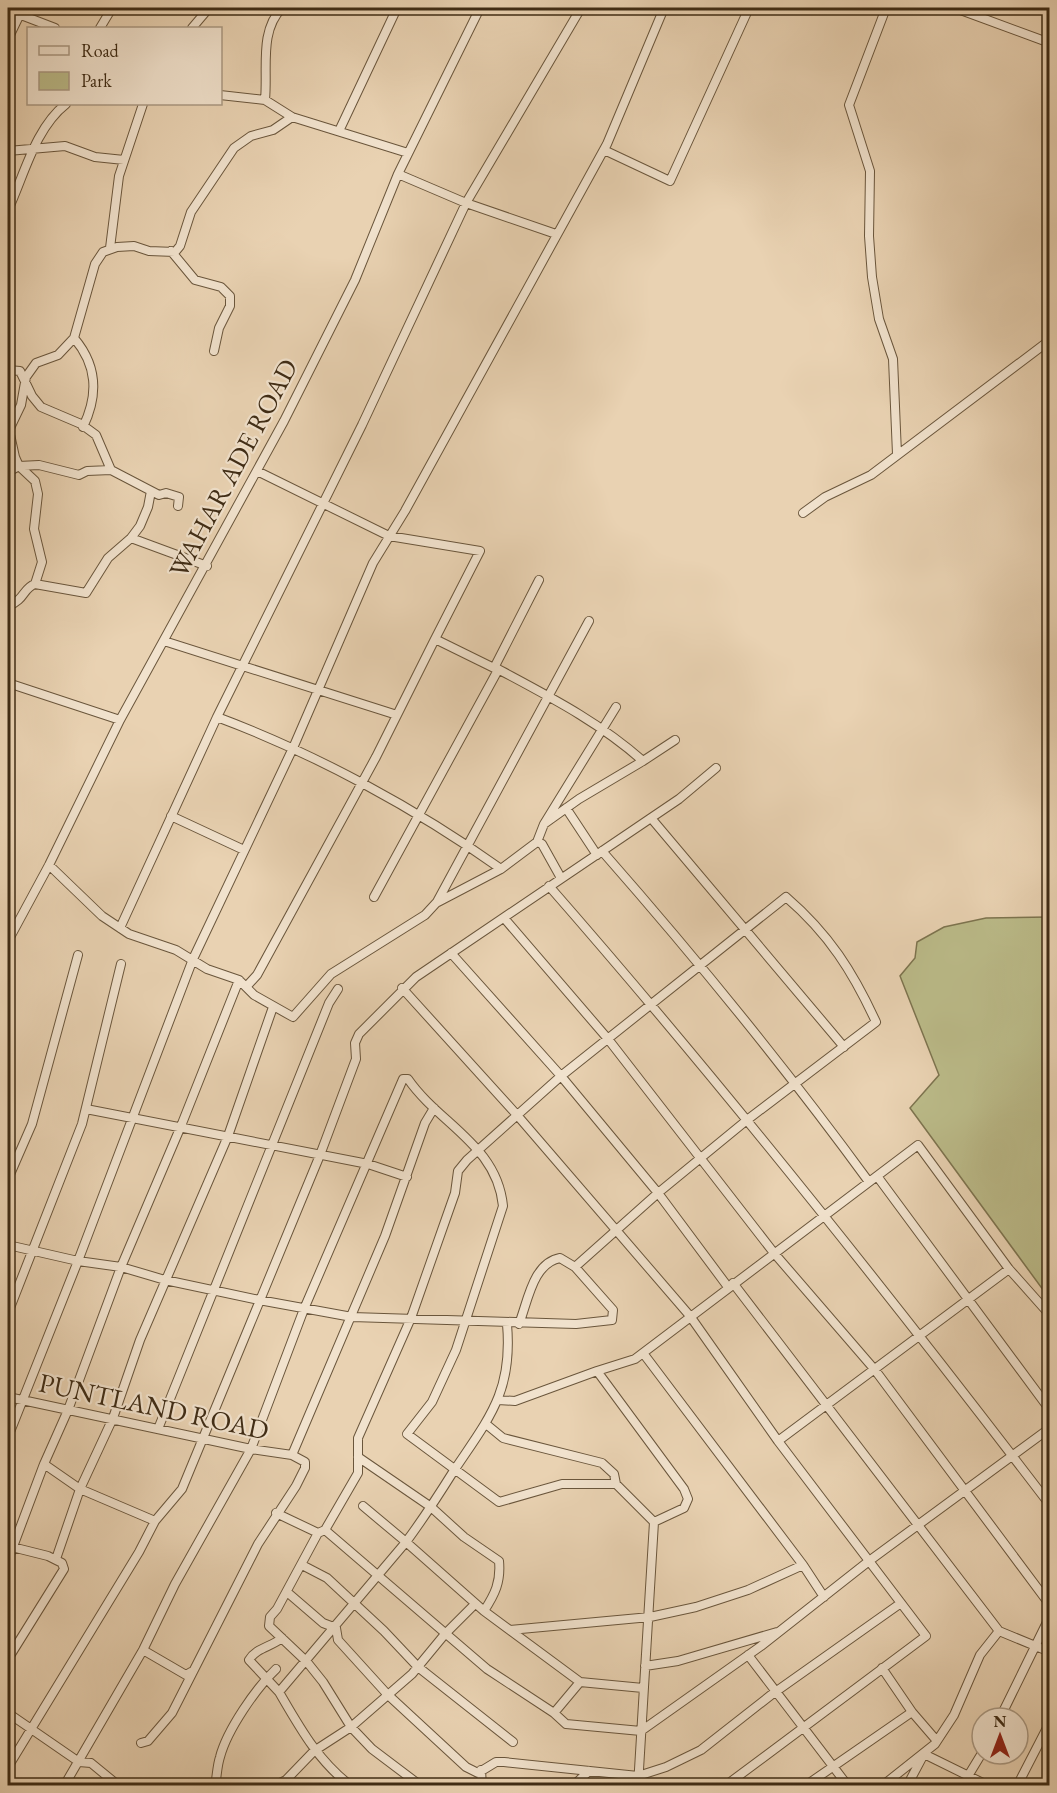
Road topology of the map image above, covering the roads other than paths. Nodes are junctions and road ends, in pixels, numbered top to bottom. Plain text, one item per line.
1 (112, 8) edge
2 (209, 8) edge
3 (282, 8) edge
4 (397, 8) edge
5 (480, 8) edge
6 (581, 8) edge
7 (664, 8) edge
8 (749, 8) edge
9 (886, 8) edge
10 (955, 8) edge
11 (8, 10) edge
12 (20, 14) junction
13 (52, 27) edge
14 (101, 27) edge
15 (193, 27) edge
16 (8, 39) edge
17 (1050, 43) edge
18 (222, 94) edge
19 (265, 100) junction
20 (65, 105) edge
21 (143, 105) edge
22 (292, 117) junction
23 (339, 132) junction
24 (35, 147) junction
25 (604, 150) junction
26 (8, 151) edge
27 (408, 153) junction
28 (124, 160) junction
29 (398, 174) junction
30 (466, 203) junction
31 (8, 210) edge
32 (556, 234) junction
33 (110, 248) junction
34 (171, 251) junction
35 (74, 338) junction
36 (1050, 340) edge
37 (214, 351) dead end
38 (8, 370) edge
39 (25, 383) junction
40 (83, 427) junction
41 (897, 454) junction
42 (19, 466) junction
43 (111, 470) junction
44 (257, 471) junction
45 (8, 472) edge
46 (151, 490) junction
47 (322, 505) junction
48 (178, 506) dead end
49 (803, 513) dead end
50 (390, 536) junction
51 (131, 538) junction
52 (207, 566) junction
53 (539, 580) dead end
54 (35, 584) junction
55 (8, 606) edge
56 (589, 621) dead end
57 (435, 639) junction
58 (164, 641) junction
59 (242, 666) junction
60 (496, 669) junction
61 (8, 683) edge
62 (317, 690) junction
63 (550, 697) junction
64 (616, 707) dead end
65 (396, 716) junction
66 (217, 717) junction
67 (120, 720) junction
68 (603, 729) junction
69 (675, 740) dead end
70 (293, 748) junction
71 (643, 760) junction
72 (716, 768) dead end
73 (361, 783) junction
74 (566, 808) junction
75 (171, 816) junction
76 (417, 817) junction
77 (651, 818) junction
78 (544, 824) junction
79 (537, 842) junction
80 (468, 846) junction
81 (244, 850) junction
82 (599, 853) junction
83 (49, 865) junction
84 (501, 870) junction
85 (561, 878) junction
86 (549, 886) junction
87 (374, 897) dead end
88 (437, 902) junction
89 (504, 918) junction
90 (120, 928) junction
91 (747, 929) junction
92 (8, 941) edge
93 (451, 953) junction
94 (78, 955) dead end
95 (193, 959) junction
96 (121, 964) dead end
97 (701, 964) junction
98 (238, 980) junction
99 (246, 987) junction
100 (402, 988) junction
101 (338, 989) dead end
102 (652, 1004) junction
103 (273, 1007) junction
104 (608, 1039) junction
105 (844, 1047) junction
106 (561, 1076) junction
107 (796, 1082) junction
108 (434, 1108) junction
109 (86, 1109) junction
110 (517, 1115) junction
111 (135, 1116) junction
112 (747, 1120) junction
113 (182, 1126) junction
114 (228, 1136) junction
115 (270, 1144) junction
116 (479, 1148) junction
117 (320, 1155) junction
118 (701, 1160) junction
119 (368, 1164) junction
120 (877, 1176) junction
121 (407, 1177) junction
122 (8, 1179) edge
123 (869, 1182) junction
124 (658, 1193) junction
125 (823, 1216) junction
126 (617, 1230) junction
127 (8, 1245) edge
128 (31, 1249) junction
129 (774, 1253) junction
130 (78, 1261) junction
131 (121, 1267) junction
132 (574, 1267) junction
133 (1009, 1269) junction
134 (165, 1280) junction
135 (731, 1285) junction
136 (212, 1290) junction
137 (260, 1300) junction
138 (967, 1300) junction
139 (304, 1309) junction
140 (8, 1313) edge
141 (1050, 1315) edge
142 (690, 1316) junction
143 (352, 1317) junction
144 (411, 1318) junction
145 (465, 1322) junction
146 (507, 1324) junction
147 (519, 1324) junction
148 (921, 1335) junction
149 (643, 1353) junction
150 (875, 1370) junction
151 (597, 1371) junction
152 (8, 1397) edge
153 (21, 1400) junction
154 (498, 1400) junction
155 (826, 1405) junction
156 (68, 1410) junction
157 (1050, 1410) edge
158 (113, 1418) junction
159 (486, 1424) junction
160 (1050, 1428) edge
161 (158, 1429) junction
162 (8, 1437) edge
163 (202, 1439) junction
164 (778, 1441) junction
165 (251, 1449) junction
166 (292, 1455) junction
167 (1012, 1456) junction
168 (358, 1457) junction
169 (44, 1464) junction
170 (455, 1470) junction
171 (616, 1484) junction
172 (80, 1489) junction
173 (965, 1492) junction
174 (1050, 1505) edge
175 (363, 1506) dead end
176 (431, 1507) junction
177 (276, 1513) junction
178 (155, 1521) junction
179 (654, 1522) junction
180 (917, 1526) junction
181 (321, 1531) junction
182 (406, 1542) junction
183 (11, 1546) edge
184 (56, 1559) junction
185 (8, 1560) edge
186 (869, 1561) junction
187 (302, 1565) junction
188 (803, 1565) junction
189 (379, 1576) junction
190 (287, 1592) junction
191 (824, 1597) junction
192 (354, 1603) junction
193 (901, 1603) junction
194 (475, 1604) junction
195 (1050, 1605) edge
196 (484, 1611) junction
197 (1050, 1616) edge
198 (650, 1617) junction
199 (336, 1628) junction
200 (510, 1630) junction
201 (779, 1631) junction
202 (999, 1631) junction
203 (444, 1634) junction
204 (282, 1638) junction
205 (1036, 1646) junction
206 (143, 1650) junction
207 (1050, 1652) edge
208 (748, 1655) junction
209 (8, 1659) edge
210 (307, 1662) junction
211 (645, 1666) junction
212 (418, 1667) junction
213 (882, 1668) junction
214 (276, 1669) dead end
215 (191, 1672) junction
216 (266, 1678) junction
217 (580, 1682) junction
218 (643, 1688) junction
219 (279, 1692) junction
220 (776, 1692) junction
221 (387, 1694) junction
222 (1006, 1706) edge
223 (912, 1712) junction
224 (8, 1713) edge
225 (554, 1713) junction
226 (1050, 1722) edge
227 (351, 1727) junction
228 (803, 1727) junction
229 (32, 1729) junction
230 (641, 1731) junction
231 (937, 1741) junction
232 (513, 1742) dead end
233 (141, 1743) dead end
234 (314, 1751) junction
235 (924, 1754) junction
236 (79, 1762) junction
237 (832, 1765) junction
238 (974, 1766) edge
239 (8, 1767) edge
240 (481, 1770) junction
241 (589, 1771) junction
242 (638, 1776) junction
243 (967, 1776) junction
244 (290, 1783) edge
245 (64, 1785) edge
246 (119, 1785) edge
247 (215, 1785) edge
248 (274, 1785) edge
249 (351, 1785) edge
250 (421, 1785) edge
251 (482, 1785) edge
252 (573, 1785) edge
253 (638, 1785) edge
254 (725, 1785) edge
255 (805, 1785) edge
256 (848, 1785) edge
257 (882, 1785) edge
258 (907, 1785) edge
259 (962, 1785) edge
260 (989, 1785) edge
261 (1017, 1785) edge

1 - 14 street
2 - 15 street
3 - 19 street
4 - 23 street
5 - 27 street, WAHAR ADE ROAD
6 - 30 street
7 - 25 street
8 - 25 street
9 - 41 street
10 - 17 street
11 - 12 street
12 - 13 street
12 - 16 street
18 - 19 street
19 - 22 street
20 - 24 street
21 - 28 street
22 - 23 street
22 - 34 street
23 - 27 street
24 - 26 street
24 - 28 street
24 - 31 street
25 - 32 street
27 - 29 street, WAHAR ADE ROAD
28 - 33 street
29 - 30 street
29 - 44 street, WAHAR ADE ROAD
30 - 32 street
30 - 47 street
32 - 50 street
33 - 34 street
33 - 35 street
34 - 37 street
35 - 39 street
35 - 40 street
36 - 41 street
38 - 39 street
39 - 40 street
39 - 42 street
40 - 43 street
41 - 49 street
42 - 43 street
42 - 45 street
42 - 54 street
43 - 46 street
44 - 47 street
44 - 52 street, WAHAR ADE ROAD
46 - 48 street
46 - 51 street
47 - 50 street
47 - 59 street
50 - 57 street
50 - 62 street
51 - 52 street
51 - 54 street
52 - 58 street, WAHAR ADE ROAD
53 - 60 street
54 - 55 street
56 - 63 street
57 - 60 street
57 - 65 street
58 - 59 street
58 - 67 street, WAHAR ADE ROAD
59 - 62 street
59 - 66 street
60 - 63 street
60 - 76 street
61 - 67 street
62 - 65 street
62 - 70 street
63 - 68 street
63 - 80 street
64 - 68 street
65 - 73 street
66 - 70 street
66 - 75 street
67 - 83 street, WAHAR ADE ROAD
68 - 71 street
68 - 78 street
69 - 71 street
70 - 73 street
70 - 81 street
71 - 74 street
72 - 77 street
73 - 76 street
73 - 99 street
74 - 78 street
74 - 82 street
75 - 81 street
75 - 90 street
76 - 80 street
76 - 87 street
77 - 82 street
77 - 91 street
78 - 79 street
79 - 84 street
79 - 85 street
80 - 84 street
80 - 88 street
81 - 95 street
82 - 85 street
82 - 97 street
83 - 90 street
83 - 92 street, WAHAR ADE ROAD
84 - 88 street
85 - 86 street
86 - 89 street
86 - 102 street
88 - 103 street
89 - 93 street
89 - 104 street
90 - 95 street
91 - 97 street
91 - 105 street
91 - 105 street
93 - 100 street
93 - 106 street
94 - 122 street
95 - 98 street
95 - 111 street
96 - 109 street
97 - 102 street
97 - 107 street
98 - 99 street
98 - 113 street
99 - 103 street
100 - 110 street
100 - 117 street
101 - 115 street
102 - 104 street
102 - 112 street
103 - 114 street
104 - 106 street
104 - 118 street
105 - 107 street
106 - 110 street
106 - 124 street
107 - 112 street
107 - 123 street
108 - 116 street
108 - 119 street
108 - 121 street
109 - 111 street
109 - 128 street
110 - 116 street
110 - 126 street
111 - 113 street
111 - 130 street
112 - 118 street
112 - 125 street
113 - 114 street
113 - 131 street
114 - 115 street
114 - 134 street
115 - 117 street
115 - 136 street
116 - 144 street
116 - 145 street
117 - 119 street
117 - 137 street
118 - 124 street
118 - 129 street
119 - 121 street
119 - 139 street
120 - 123 street
120 - 133 street
120 - 138 street
121 - 143 street
123 - 125 street
124 - 126 street
124 - 135 street
125 - 129 street
125 - 148 street
126 - 132 street
126 - 142 street
127 - 128 street
128 - 130 street
128 - 140 street
129 - 135 street
129 - 150 street
130 - 131 street
130 - 153 street
131 - 134 street
131 - 156 street
132 - 147 street
132 - 147 street
133 - 138 street
133 - 141 street
134 - 136 street
134 - 158 street
135 - 142 street
135 - 155 street
136 - 137 street
136 - 161 street
137 - 139 street
137 - 163 street
138 - 148 street
138 - 157 street
139 - 143 street
139 - 165 street
142 - 149 street
142 - 164 street
143 - 144 street
143 - 166 street
144 - 145 street
144 - 168 street
145 - 146 street
145 - 170 street
146 - 147 street
146 - 154 street
148 - 150 street
148 - 167 street
149 - 151 street
149 - 188 street
150 - 155 street
150 - 173 street
151 - 154 street
151 - 179 street
152 - 153 street, PUNTLAND ROAD
153 - 156 street, PUNTLAND ROAD
153 - 162 street
154 - 159 street
155 - 164 street
155 - 180 street
156 - 158 street, PUNTLAND ROAD
156 - 169 street
158 - 161 street, PUNTLAND ROAD
158 - 172 street
159 - 170 street
159 - 171 street
160 - 167 street
161 - 163 street, PUNTLAND ROAD
163 - 165 street, PUNTLAND ROAD
163 - 178 street
164 - 186 street
165 - 166 street, PUNTLAND ROAD
165 - 206 street
166 - 177 street
167 - 173 street
167 - 174 street
168 - 176 street
168 - 181 street
169 - 172 street
169 - 183 street
170 - 171 street
170 - 176 street
171 - 179 street
172 - 178 street
172 - 184 street
173 - 180 street
173 - 195 street
175 - 182 street
176 - 182 street
176 - 196 street
177 - 181 street
177 - 215 street
178 - 229 street
179 - 198 street
180 - 186 street
180 - 202 street
181 - 187 street
181 - 189 street
182 - 189 street
182 - 194 street
183 - 184 street
183 - 185 street
184 - 209 street
186 - 191 street
186 - 193 street
187 - 190 street
187 - 192 street
188 - 191 street
188 - 198 street
189 - 192 street
189 - 203 street
190 - 199 street
190 - 204 street
191 - 201 street
192 - 199 street
192 - 212 street
193 - 213 street
193 - 220 street
194 - 196 street
194 - 203 street
196 - 200 street
197 - 205 street
198 - 200 street
198 - 211 street
199 - 210 street
199 - 221 street
200 - 217 street
201 - 208 street
201 - 211 street
202 - 205 street
202 - 231 street
203 - 212 street
203 - 225 street
204 - 210 street
204 - 216 street
205 - 207 street
205 - 222 street
206 - 215 street
206 - 236 street
208 - 220 street
208 - 230 street
210 - 219 street
210 - 227 street
211 - 218 street
212 - 221 street
212 - 232 street
213 - 223 street
213 - 228 street
214 - 216 street
215 - 233 street
216 - 219 street
216 - 247 street
217 - 218 street
217 - 225 street
218 - 230 street
219 - 234 street
220 - 228 street
220 - 242 street
221 - 227 street
221 - 240 street
223 - 231 street
223 - 237 street
224 - 229 street
225 - 230 street
226 - 261 street
227 - 234 street
227 - 250 street
228 - 237 street
228 - 254 street
229 - 236 street
229 - 239 street
230 - 242 street
231 - 235 street
234 - 244 street
234 - 249 street
235 - 243 street
235 - 257 street
235 - 258 street
236 - 245 street
236 - 246 street
237 - 255 street
237 - 256 street
238 - 243 street
240 - 241 street
240 - 251 street
241 - 242 street
241 - 252 street
242 - 253 street
243 - 259 street
243 - 260 street
244 - 248 street

